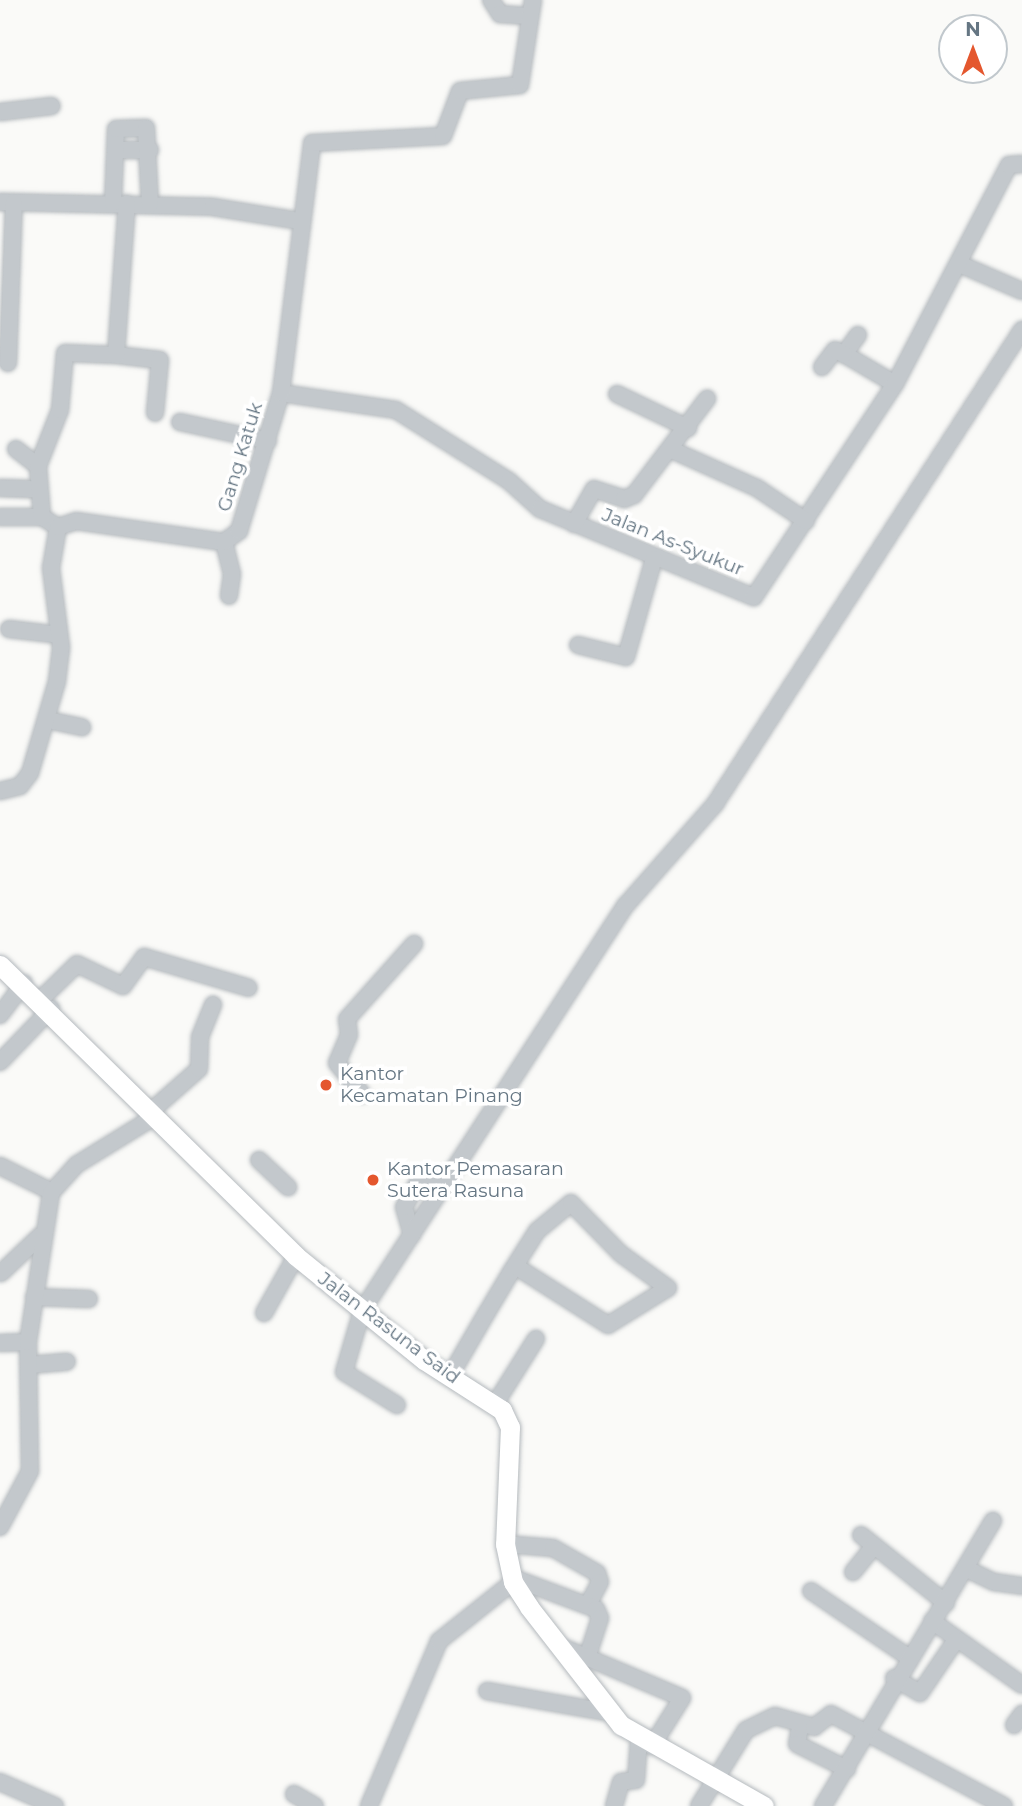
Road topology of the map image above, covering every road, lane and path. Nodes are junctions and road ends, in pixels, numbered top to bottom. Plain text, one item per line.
1 (491, 0) edge
2 (531, 8) edge
3 (52, 106) dead end
4 (0, 112) edge
5 (114, 150) junction
6 (150, 150) junction
7 (1022, 164) edge
8 (7, 202) edge
9 (120, 203) junction
10 (149, 204) junction
11 (299, 221) junction
12 (962, 265) junction
13 (1022, 291) edge
14 (1022, 330) edge
15 (858, 335) dead end
16 (844, 354) junction
17 (116, 355) junction
18 (8, 363) dead end
19 (822, 367) dead end
20 (895, 384) junction
21 (281, 393) junction
22 (617, 394) dead end
23 (707, 399) dead end
24 (155, 413) dead end
25 (180, 422) dead end
26 (688, 428) junction
27 (268, 441) junction
28 (16, 449) dead end
29 (672, 450) junction
30 (38, 466) junction
31 (0, 488) edge
32 (36, 489) junction
33 (0, 517) edge
34 (42, 517) junction
35 (806, 521) junction
36 (574, 524) junction
37 (58, 527) junction
38 (224, 541) junction
39 (654, 559) junction
40 (229, 596) dead end
41 (9, 629) dead end
42 (59, 635) junction
43 (578, 645) dead end
44 (48, 720) junction
45 (82, 727) dead end
46 (0, 791) edge
47 (414, 944) dead end
48 (0, 965) edge
49 (24, 984) junction
50 (249, 988) dead end
51 (46, 1004) junction
52 (212, 1005) dead end
53 (0, 1015) edge
54 (0, 1062) edge
55 (362, 1094) dead end
56 (152, 1114) junction
57 (259, 1160) dead end
58 (0, 1166) edge
59 (451, 1175) junction
60 (288, 1187) dead end
61 (52, 1192) junction
62 (41, 1235) junction
63 (412, 1235) junction
64 (296, 1256) junction
65 (515, 1266) junction
66 (1, 1273) edge
67 (34, 1297) junction
68 (89, 1299) dead end
69 (362, 1311) junction
70 (264, 1312) dead end
71 (536, 1339) dead end
72 (28, 1342) junction
73 (0, 1343) edge
74 (67, 1362) dead end
75 (29, 1365) junction
76 (450, 1376) junction
77 (495, 1404) junction
78 (397, 1405) dead end
79 (993, 1521) dead end
80 (0, 1527) edge
81 (861, 1535) dead end
82 (505, 1544) junction
83 (874, 1546) junction
84 (967, 1569) junction
85 (853, 1572) dead end
86 (512, 1579) junction
87 (1022, 1586) edge
88 (811, 1591) dead end
89 (946, 1603) junction
90 (588, 1605) junction
91 (932, 1621) junction
92 (956, 1640) junction
93 (558, 1645) junction
94 (588, 1656) junction
95 (907, 1656) junction
96 (894, 1678) junction
97 (1021, 1679) edge
98 (487, 1690) dead end
99 (606, 1712) junction
100 (800, 1727) junction
101 (866, 1729) junction
102 (646, 1742) junction
103 (848, 1769) junction
104 (716, 1779) junction
105 (0, 1782) edge
106 (294, 1794) dead end
107 (55, 1806) edge
108 (315, 1806) edge
109 (369, 1806) edge
110 (614, 1806) edge
111 (699, 1806) edge
112 (764, 1806) edge
113 (823, 1806) edge
114 (1004, 1806) edge

1 - 2 street
2 - 11 street, Gang Katuk
3 - 4 street
5 - 6 street
5 - 6 street
5 - 9 street
6 - 10 street
7 - 12 street, Jalan As-Syukur
8 - 9 street
8 - 18 street
9 - 10 street
9 - 17 street
10 - 11 street
11 - 21 street, Gang Katuk
12 - 13 street
12 - 20 street, Jalan As-Syukur
14 - 59 street
15 - 16 street
16 - 19 street
16 - 20 street
17 - 24 street
17 - 30 street
20 - 35 street, Jalan As-Syukur
21 - 27 street, Gang Katuk
21 - 36 street, Jalan As-Syukur
22 - 26 street
23 - 26 street
25 - 27 street
26 - 29 street
27 - 38 street, Gang Katuk
28 - 30 street
29 - 35 street
29 - 36 street
30 - 32 street
31 - 32 street
32 - 34 street
33 - 34 street
34 - 37 street
35 - 39 street, Jalan As-Syukur
36 - 39 street, Jalan As-Syukur
37 - 38 street, Gang Katuk
37 - 42 street
38 - 40 street
39 - 43 street
41 - 42 street
42 - 44 street
44 - 45 street
44 - 46 street
47 - 55 street
48 - 49 main road, Jalan Rasuna Said
49 - 51 main road, Jalan Rasuna Said
49 - 53 street
50 - 51 street
51 - 54 street
51 - 56 main road, Jalan Rasuna Said
52 - 56 street
56 - 61 street
56 - 64 main road, Jalan Rasuna Said
57 - 60 street
58 - 61 street
59 - 63 street
59 - 63 street
61 - 62 street
62 - 66 street
62 - 67 street
63 - 69 street
64 - 69 main road, Jalan Rasuna Said
64 - 70 street
65 - 65 street
65 - 76 street
67 - 68 street
67 - 72 street
69 - 76 main road, Jalan Rasuna Said
69 - 78 street
71 - 77 street
72 - 73 street
72 - 75 street
74 - 75 street
75 - 80 street
76 - 77 main road, Jalan Rasuna Said
77 - 82 main road
79 - 84 street
81 - 83 street
82 - 86 main road
82 - 90 street
83 - 85 street
83 - 89 street
84 - 87 street
84 - 89 street
86 - 90 street
86 - 93 main road
86 - 109 street
88 - 95 street
89 - 91 street
90 - 94 street
91 - 92 street
91 - 95 street
92 - 96 street
92 - 97 street
93 - 94 street
93 - 99 main road
94 - 102 street
95 - 96 street
96 - 101 street
98 - 99 street
99 - 102 main road
100 - 101 street
100 - 103 street
100 - 104 street
101 - 103 street
101 - 114 street
102 - 104 main road
102 - 110 street
103 - 113 street
104 - 111 street
104 - 112 main road
105 - 107 street
106 - 108 street

